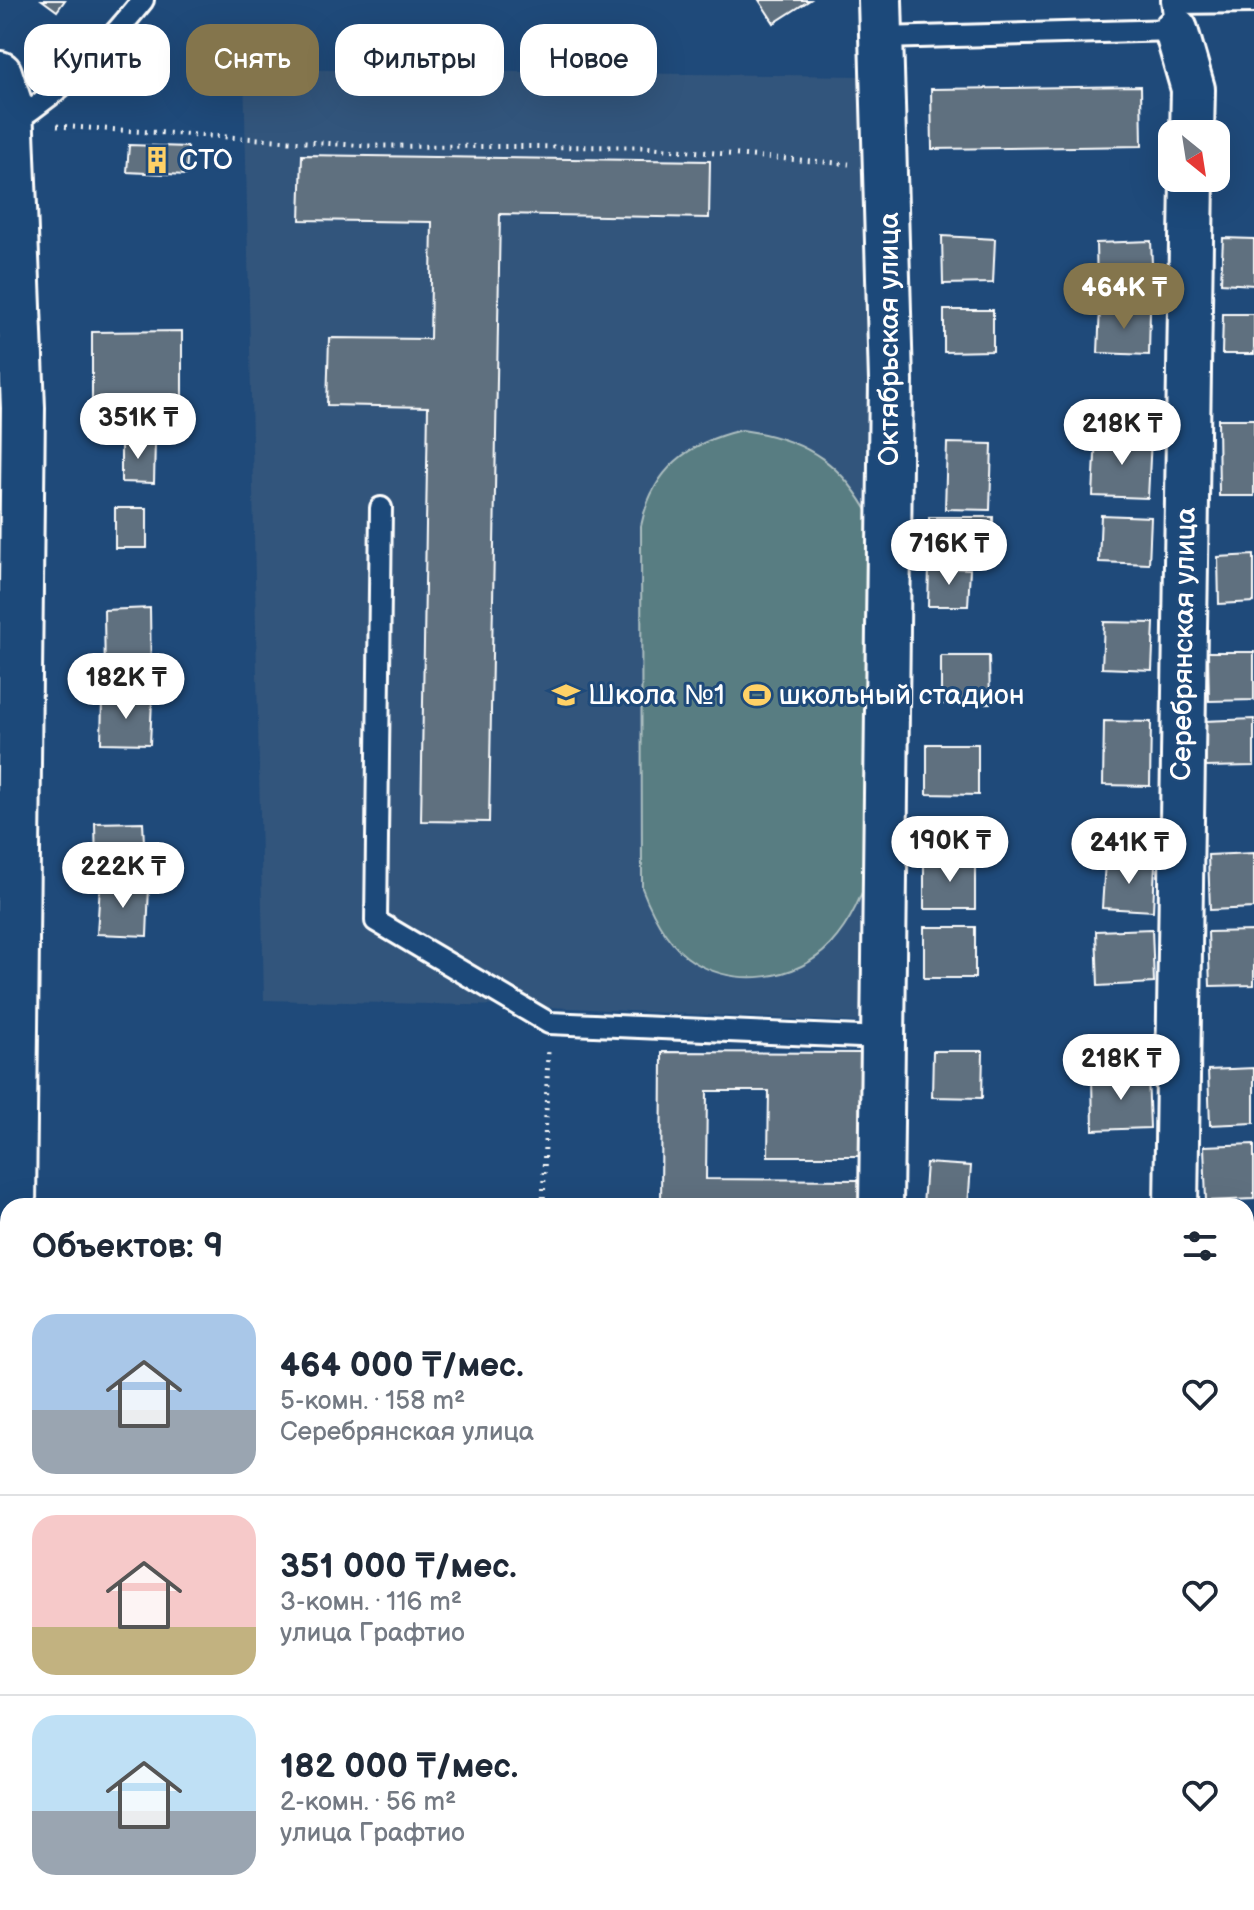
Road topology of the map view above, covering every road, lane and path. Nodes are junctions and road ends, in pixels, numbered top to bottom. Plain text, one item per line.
1 (143, 0) edge
2 (1254, 2) edge
3 (1174, 11) edge
4 (881, 19) edge
5 (0, 73) edge
6 (1192, 120) edge
7 (12, 123) junction
8 (887, 167) junction
9 (1192, 192) edge
10 (381, 508) dead end
11 (549, 1023) junction
12 (882, 1038) junction
13 (14, 1198) edge
14 (543, 1198) edge
15 (881, 1198) edge
16 (1176, 1198) edge

1 - 7 lane
2 - 3 lane
3 - 4 lane
3 - 6 street
4 - 8 street, Октябрьская улица
5 - 7 street
7 - 8 path
7 - 13 street
8 - 12 street, Октябрьская улица
9 - 16 street, Серебрянская улица
10 - 11 lane
11 - 12 lane
11 - 14 path
12 - 15 street, Октябрьская улица

